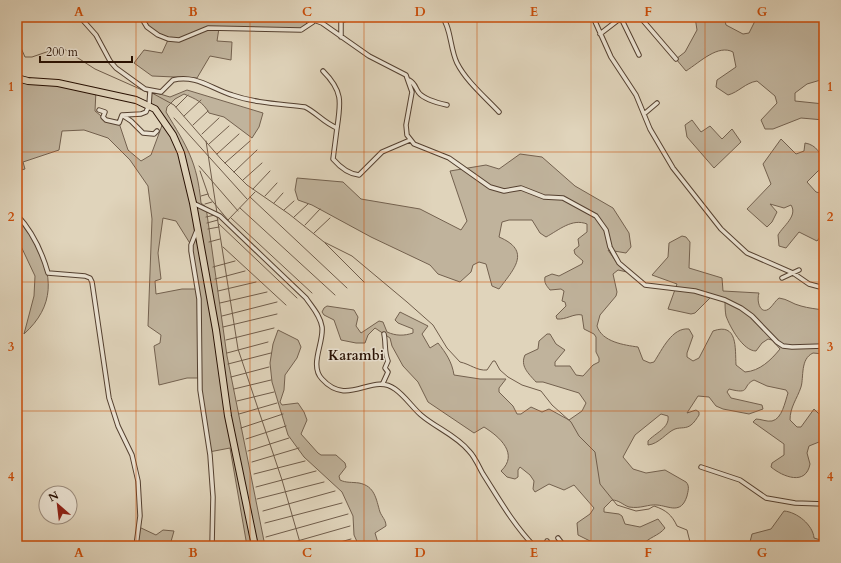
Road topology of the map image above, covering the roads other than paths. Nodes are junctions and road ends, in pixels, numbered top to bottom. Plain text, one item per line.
1 (22, 17) edge
2 (80, 17) edge
3 (141, 17) edge
4 (352, 17) edge
5 (442, 17) edge
6 (593, 17) edge
7 (621, 17) edge
8 (640, 17) edge
9 (314, 19) edge
10 (17, 21) edge
11 (600, 34) junction
12 (341, 37) junction
13 (639, 55) dead end
14 (676, 59) dead end
15 (323, 71) dead end
16 (17, 78) edge
17 (410, 80) junction
18 (150, 93) junction
19 (657, 103) dead end
20 (149, 105) junction
21 (447, 105) dead end
22 (100, 110) dead end
23 (499, 112) dead end
24 (644, 114) junction
25 (122, 115) junction
26 (337, 128) junction
27 (157, 131) dead end
28 (410, 140) junction
29 (193, 203) junction
30 (17, 215) edge
31 (197, 230) junction
32 (799, 270) dead end
33 (794, 273) junction
34 (782, 278) dead end
35 (824, 288) edge
36 (384, 334) dead end
37 (824, 346) edge
38 (383, 383) junction
39 (701, 467) dead end
40 (824, 504) edge
41 (558, 538) dead end
42 (547, 541) dead end
43 (136, 546) edge
44 (212, 546) edge
45 (255, 546) edge
46 (534, 546) edge
47 (546, 546) edge
48 (564, 546) edge

1 - 10 street
2 - 18 street
3 - 9 street
4 - 12 street
5 - 23 street
6 - 11 street
7 - 11 street
7 - 13 street
8 - 14 street
9 - 12 street
11 - 24 street
12 - 17 street
15 - 26 street
16 - 20 highway
17 - 21 street
17 - 28 street
18 - 20 street
18 - 26 street
19 - 24 street
20 - 25 street
20 - 29 highway
22 - 25 street
24 - 33 street
25 - 27 street
26 - 28 street
28 - 37 street
29 - 31 highway
29 - 38 street
30 - 43 street
31 - 44 street
31 - 45 highway
32 - 33 street
33 - 34 street
33 - 35 street
36 - 38 street
38 - 46 street
39 - 40 street
41 - 48 street
42 - 47 street

